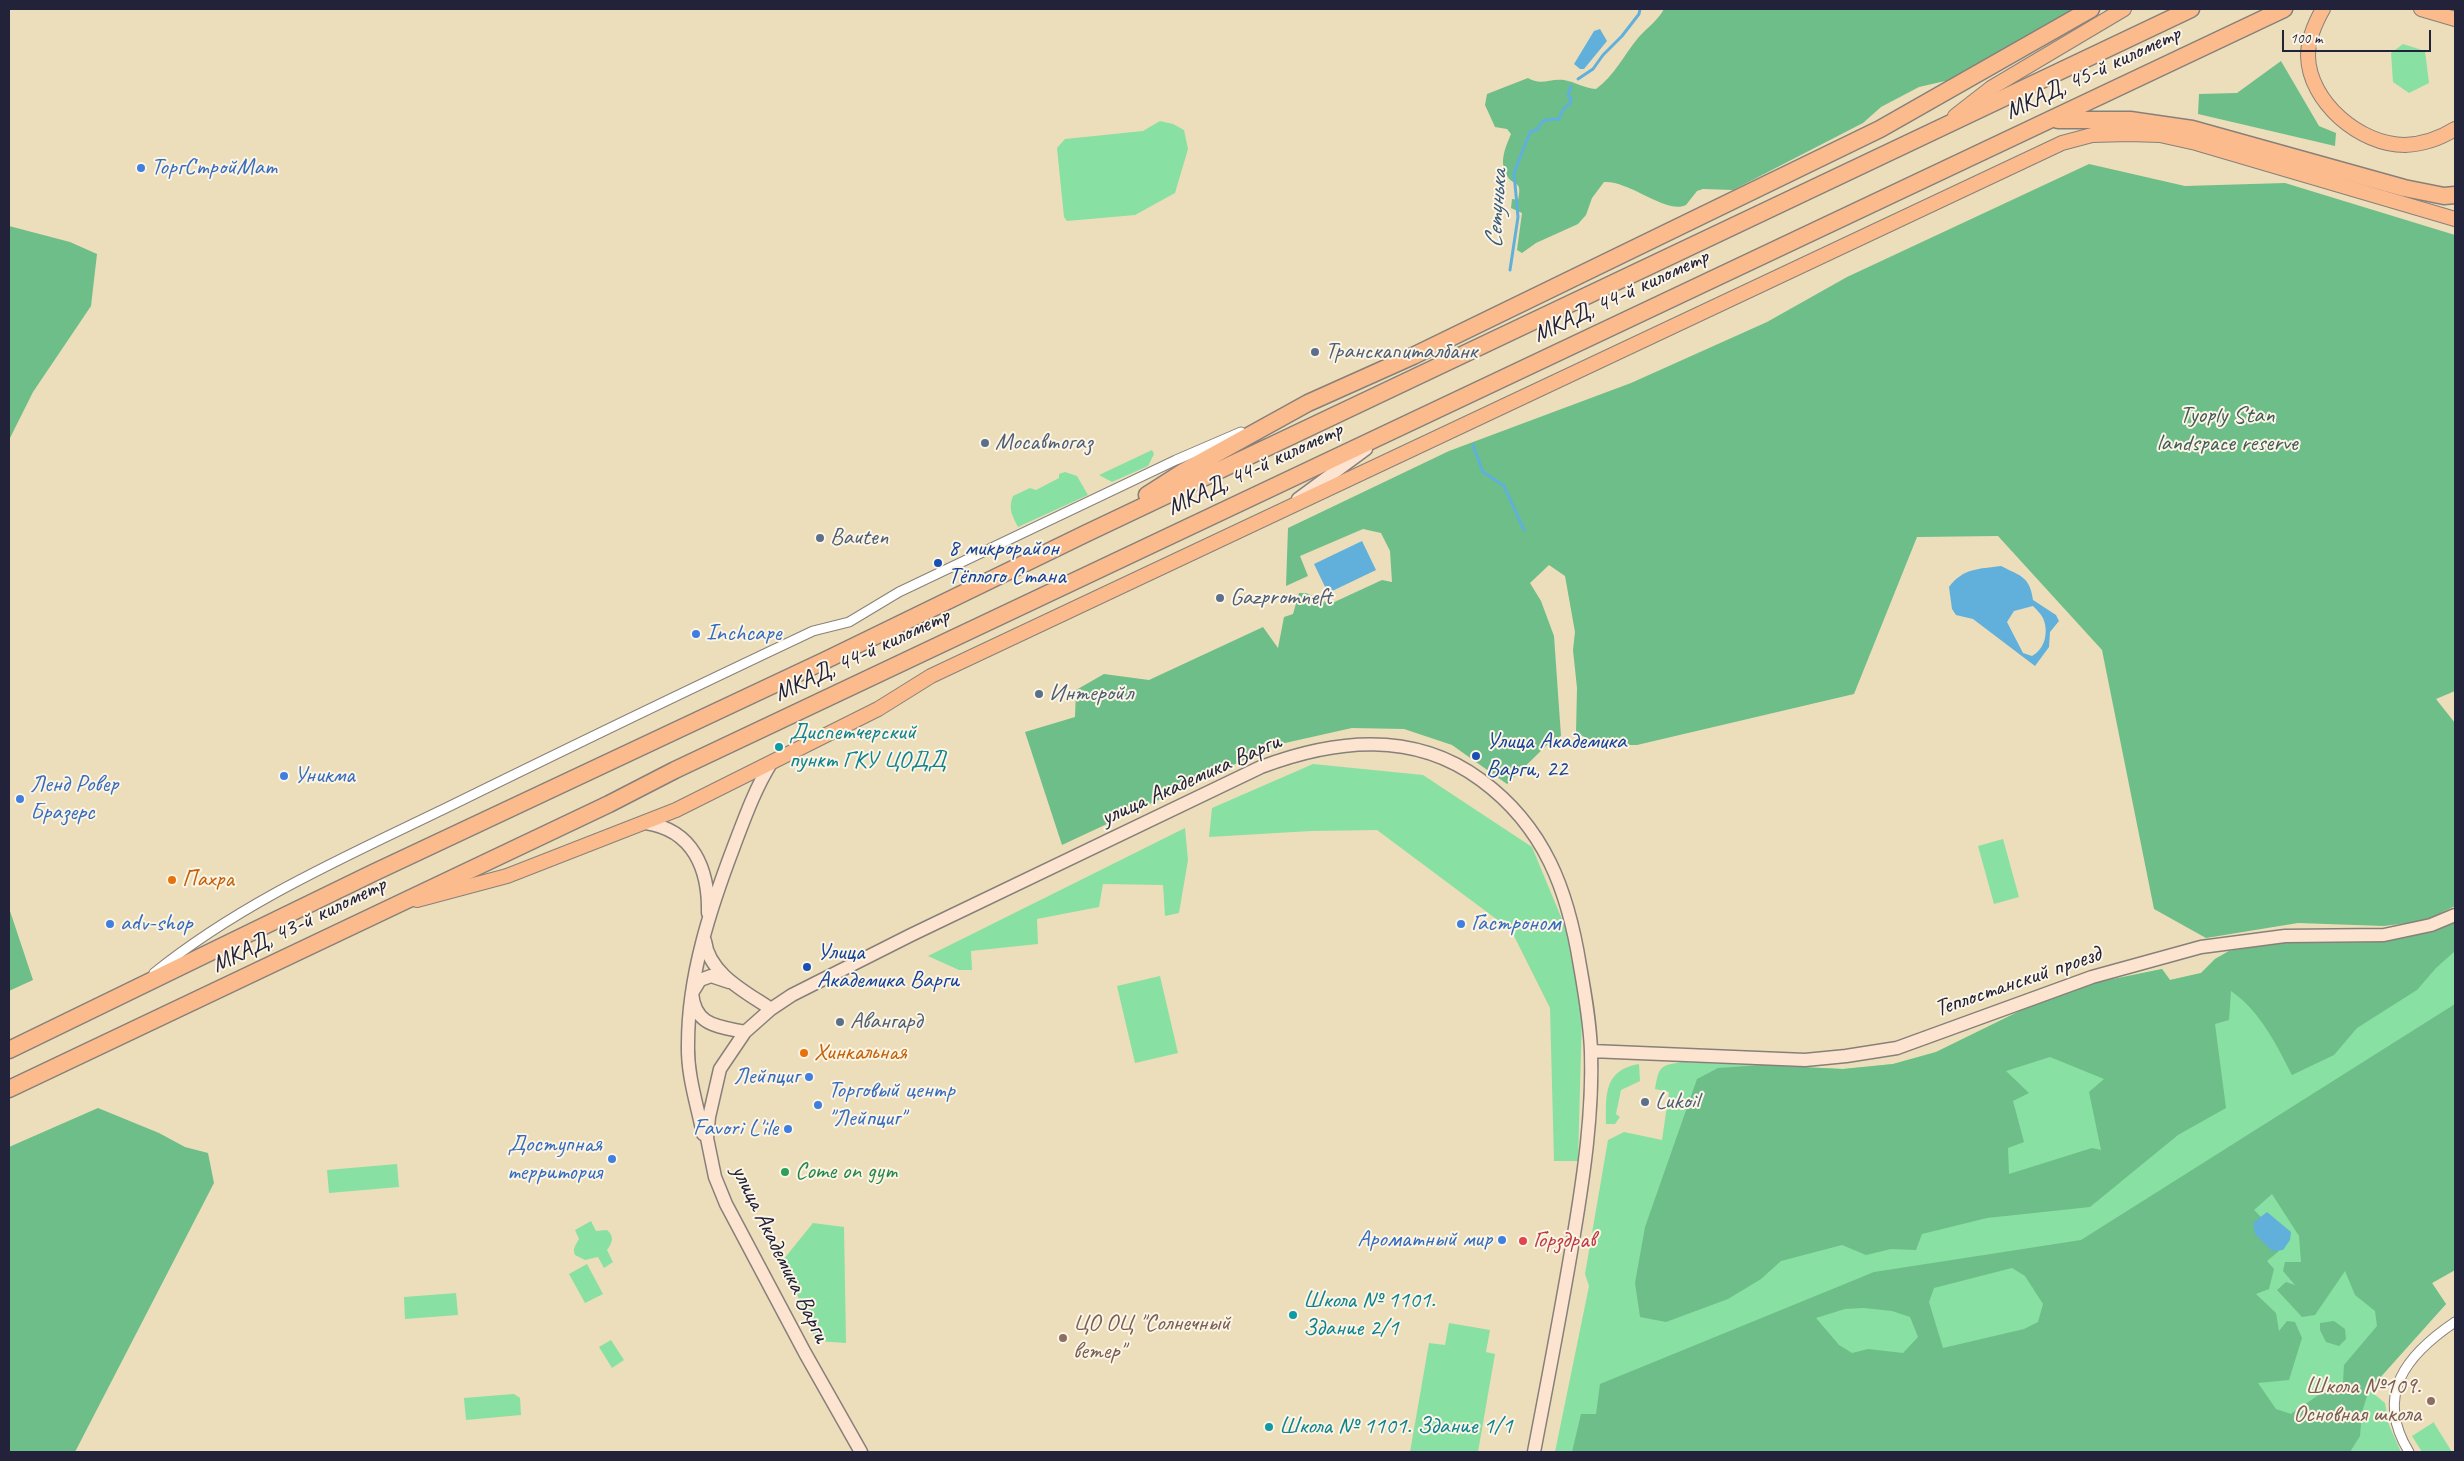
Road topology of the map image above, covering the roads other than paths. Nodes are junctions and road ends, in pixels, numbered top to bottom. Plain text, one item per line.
1 (2092, 9) edge
2 (2124, 9) edge
3 (2191, 9) edge
4 (2284, 9) edge
5 (2323, 9) edge
6 (2421, 9) edge
7 (2455, 19) edge
8 (2051, 120) junction
9 (2455, 129) edge
10 (1937, 131) junction
11 (1909, 144) joint
12 (1923, 181) joint
13 (2455, 195) edge
14 (2455, 219) edge
15 (1308, 403) junction
16 (1390, 431) junction
17 (1282, 511) junction
18 (1087, 533) junction
19 (771, 763) junction
20 (596, 767) joint
21 (609, 804) joint
22 (646, 823) junction
23 (390, 908) junction
24 (2455, 915) edge
25 (704, 936) junction
26 (136, 988) junction
27 (739, 988) junction
28 (692, 993) junction
29 (771, 1009) junction
30 (745, 1032) junction
31 (9, 1050) edge
32 (1591, 1052) junction
33 (9, 1089) edge
34 (711, 1160) junction
35 (2455, 1322) edge
36 (862, 1452) edge
37 (1534, 1452) edge
38 (2409, 1452) edge

1 - 15 highway
2 - 10 main road
3 - 10 highway, МКАД, 45-й километр
4 - 8 highway, МКАД, 45-й километр
5 - 9 main road
6 - 7 main road
8 - 12 highway, МКАД, 45-й километр
8 - 13 highway
10 - 11 highway, МКАД, 45-й километр
11 - 18 highway, МКАД, 44-й километр
12 - 16 highway, МКАД, 44-й километр
14 - 17 main road
15 - 18 highway
15 - 26 street
16 - 17 street
16 - 21 highway, МКАД, 44-й километр
17 - 19 main road
18 - 20 highway, МКАД, 44-й километр
19 - 22 main road
19 - 25 street
20 - 26 highway, МКАД, 43-й километр
21 - 23 highway, МКАД, 43-й километр
22 - 23 main road
22 - 25 street
23 - 33 highway, МКАД, 43-й километр
24 - 32 street, Теплостанский проезд
25 - 27 street
25 - 28 street
26 - 31 highway, МКАД, 43-й километр
27 - 28 street
27 - 29 street
28 - 30 street
28 - 34 street
29 - 30 street, улица Академика Варги
29 - 32 street, улица Академика Варги
30 - 34 street, улица Академика Варги
32 - 37 street, улица Академика Варги
34 - 36 street, улица Академика Варги
35 - 38 street

